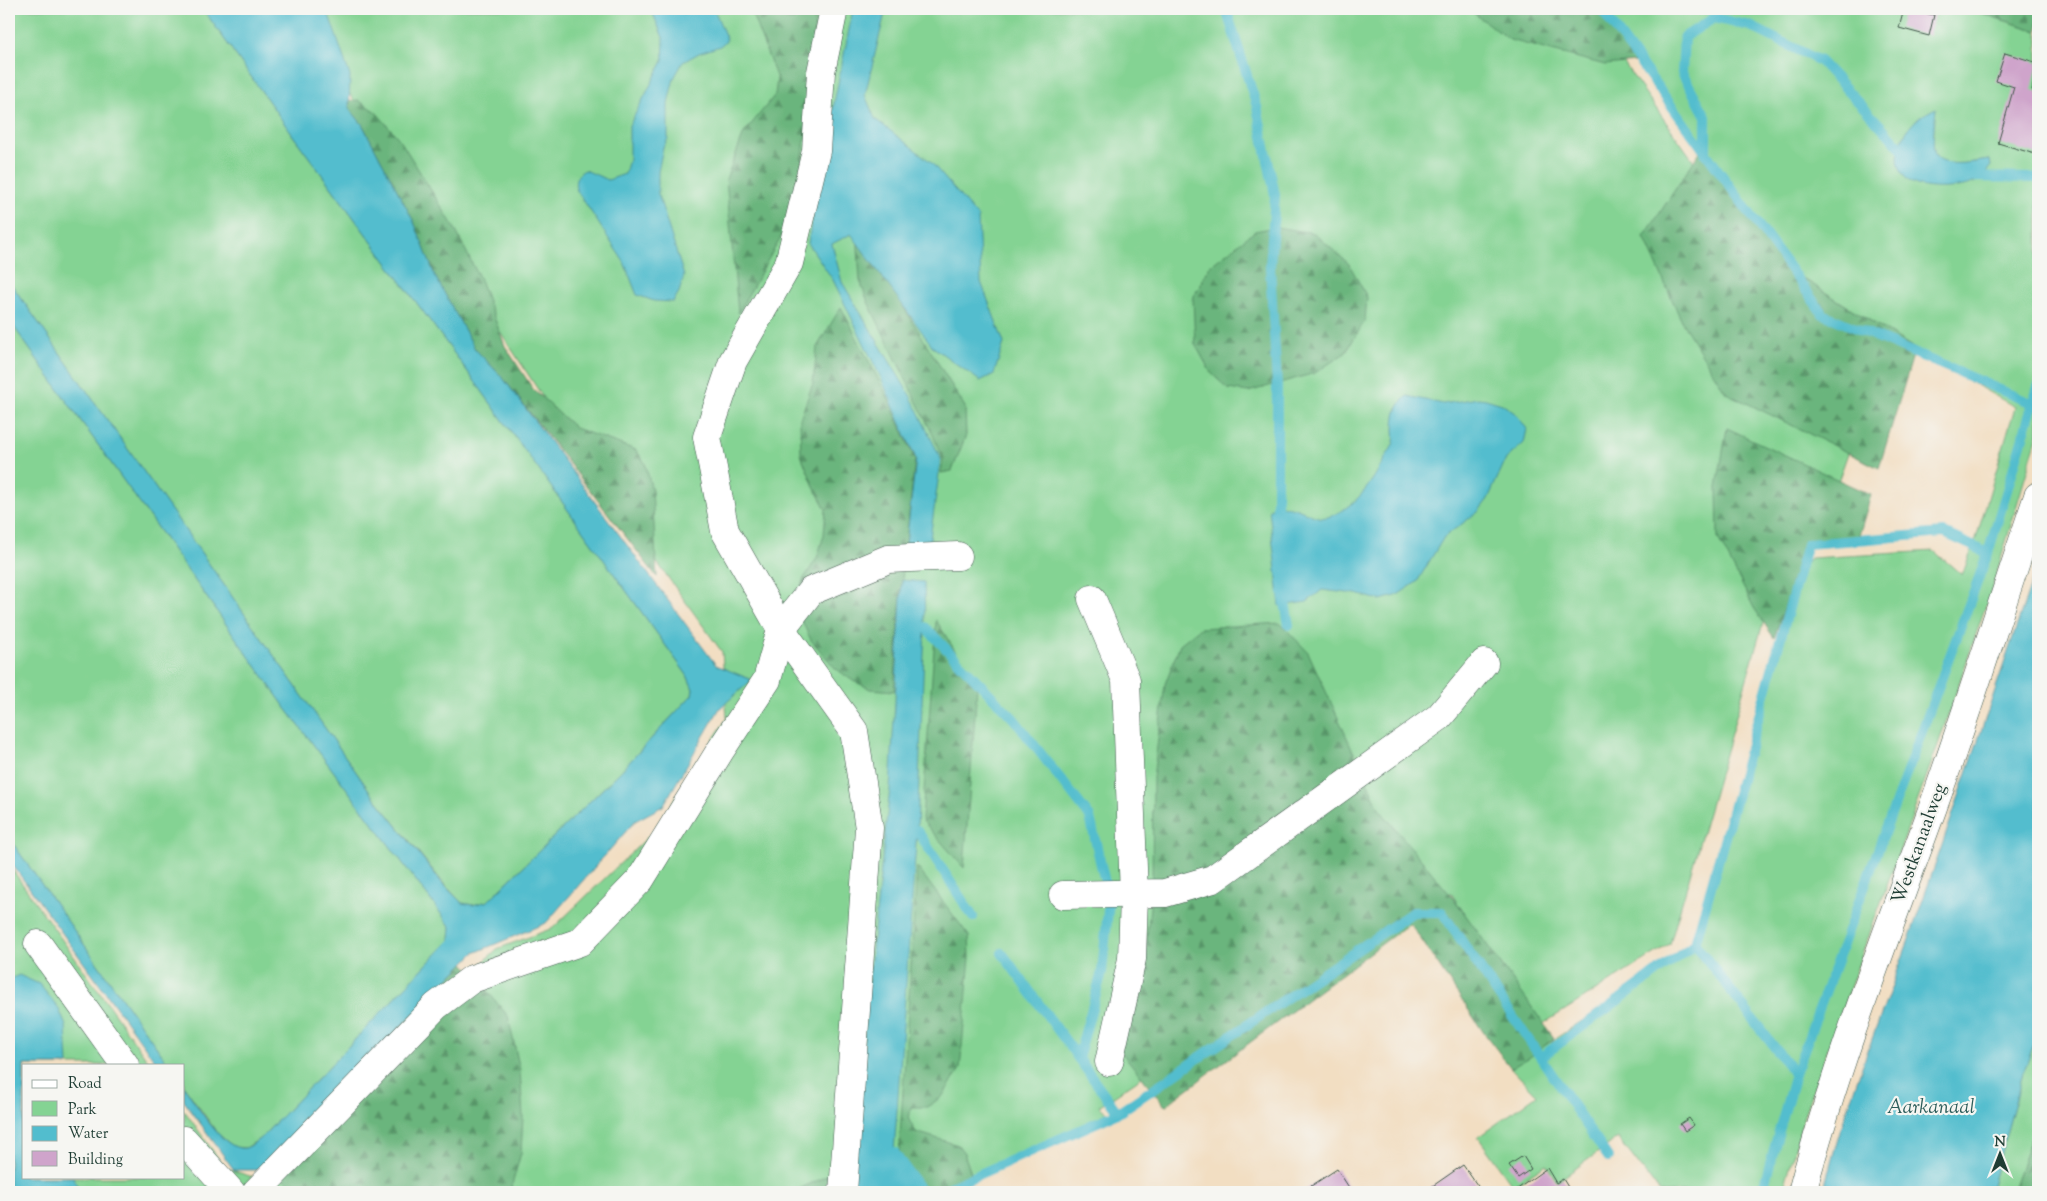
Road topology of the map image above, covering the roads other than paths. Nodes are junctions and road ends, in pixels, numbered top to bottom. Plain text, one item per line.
1 (834, 9) edge
2 (2038, 496) edge
3 (958, 556) dead end
4 (1092, 599) dead end
5 (781, 629) junction
6 (1484, 663) dead end
7 (1073, 895) dead end
8 (1126, 895) junction
9 (38, 944) dead end
10 (1109, 1062) dead end
11 (124, 1064) edge
12 (185, 1141) edge
13 (231, 1192) edge
14 (256, 1192) edge
15 (842, 1192) edge
16 (1802, 1192) edge

1 - 5 street
2 - 16 street, Westkanaalweg
3 - 5 street
4 - 8 street
5 - 14 street
5 - 15 street
6 - 8 street
7 - 8 street
8 - 10 street
9 - 11 street
12 - 13 street

